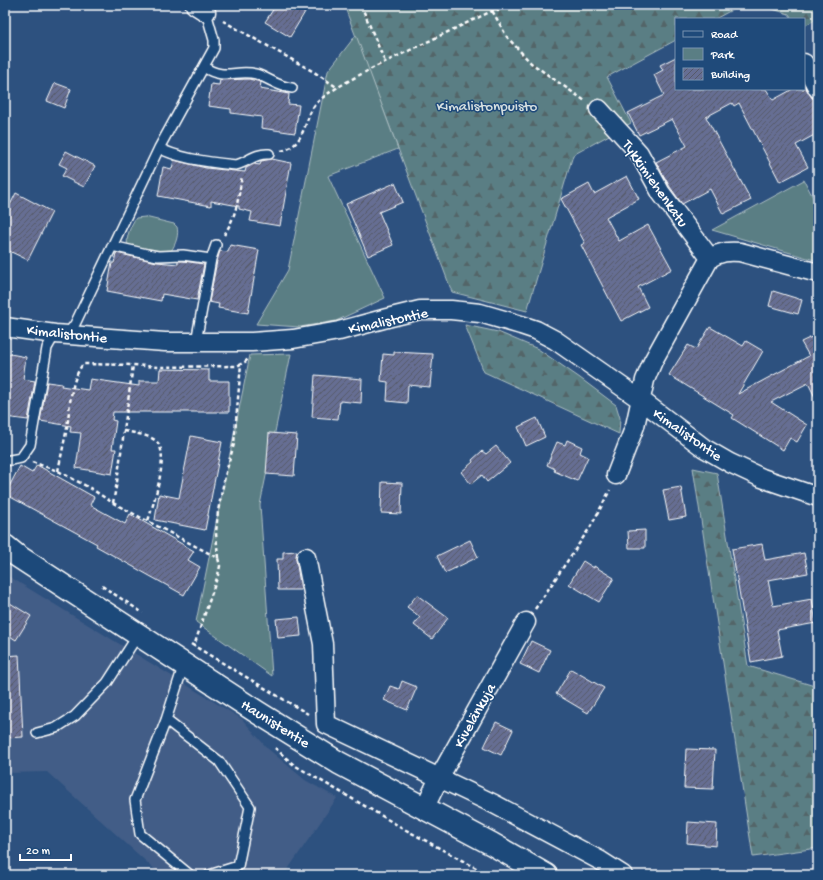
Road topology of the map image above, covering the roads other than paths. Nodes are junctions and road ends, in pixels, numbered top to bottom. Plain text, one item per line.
1 (201, 9) edge
2 (805, 65) edge
3 (204, 67) junction
4 (292, 88) dead end
5 (818, 89) edge
6 (599, 109) road end
7 (159, 148) junction
8 (269, 154) road end
9 (216, 245) road end
10 (112, 246) junction
11 (710, 258) junction
12 (211, 259) junction
13 (818, 273) edge
14 (5, 327) edge
15 (61, 334) junction
16 (196, 342) junction
17 (641, 400) junction
18 (5, 461) edge
19 (616, 475) road end
20 (818, 497) edge
21 (9, 550) edge
22 (306, 557) dead end
23 (526, 622) road end
24 (138, 635) junction
25 (184, 664) junction
26 (166, 720) junction
27 (37, 733) dead end
28 (439, 778) junction
29 (424, 809) junction
30 (190, 875) edge
31 (209, 875) edge
32 (546, 875) edge
33 (623, 875) edge

1 - 3 lane
2 - 5 street
3 - 4 lane
3 - 7 lane
6 - 11 street, Tykkimiehenkatu
7 - 8 lane
7 - 10 lane
9 - 12 lane
10 - 12 lane
10 - 15 lane
11 - 13 street
11 - 17 street
12 - 16 lane
14 - 15 street, Kimalistontie
15 - 16 street, Kimalistontie
15 - 18 lane
16 - 17 street, Kimalistontie
17 - 19 street
17 - 20 street, Kimalistontie
21 - 24 street, Haunistentie
22 - 28 street
23 - 28 street, Kivelänkuja
24 - 25 street, Haunistentie
24 - 27 lane
25 - 26 lane
25 - 29 street, Haunistentie
26 - 30 lane
26 - 31 lane
28 - 29 street, Kivelänkuja
28 - 33 street
29 - 32 street, Haunistentie

